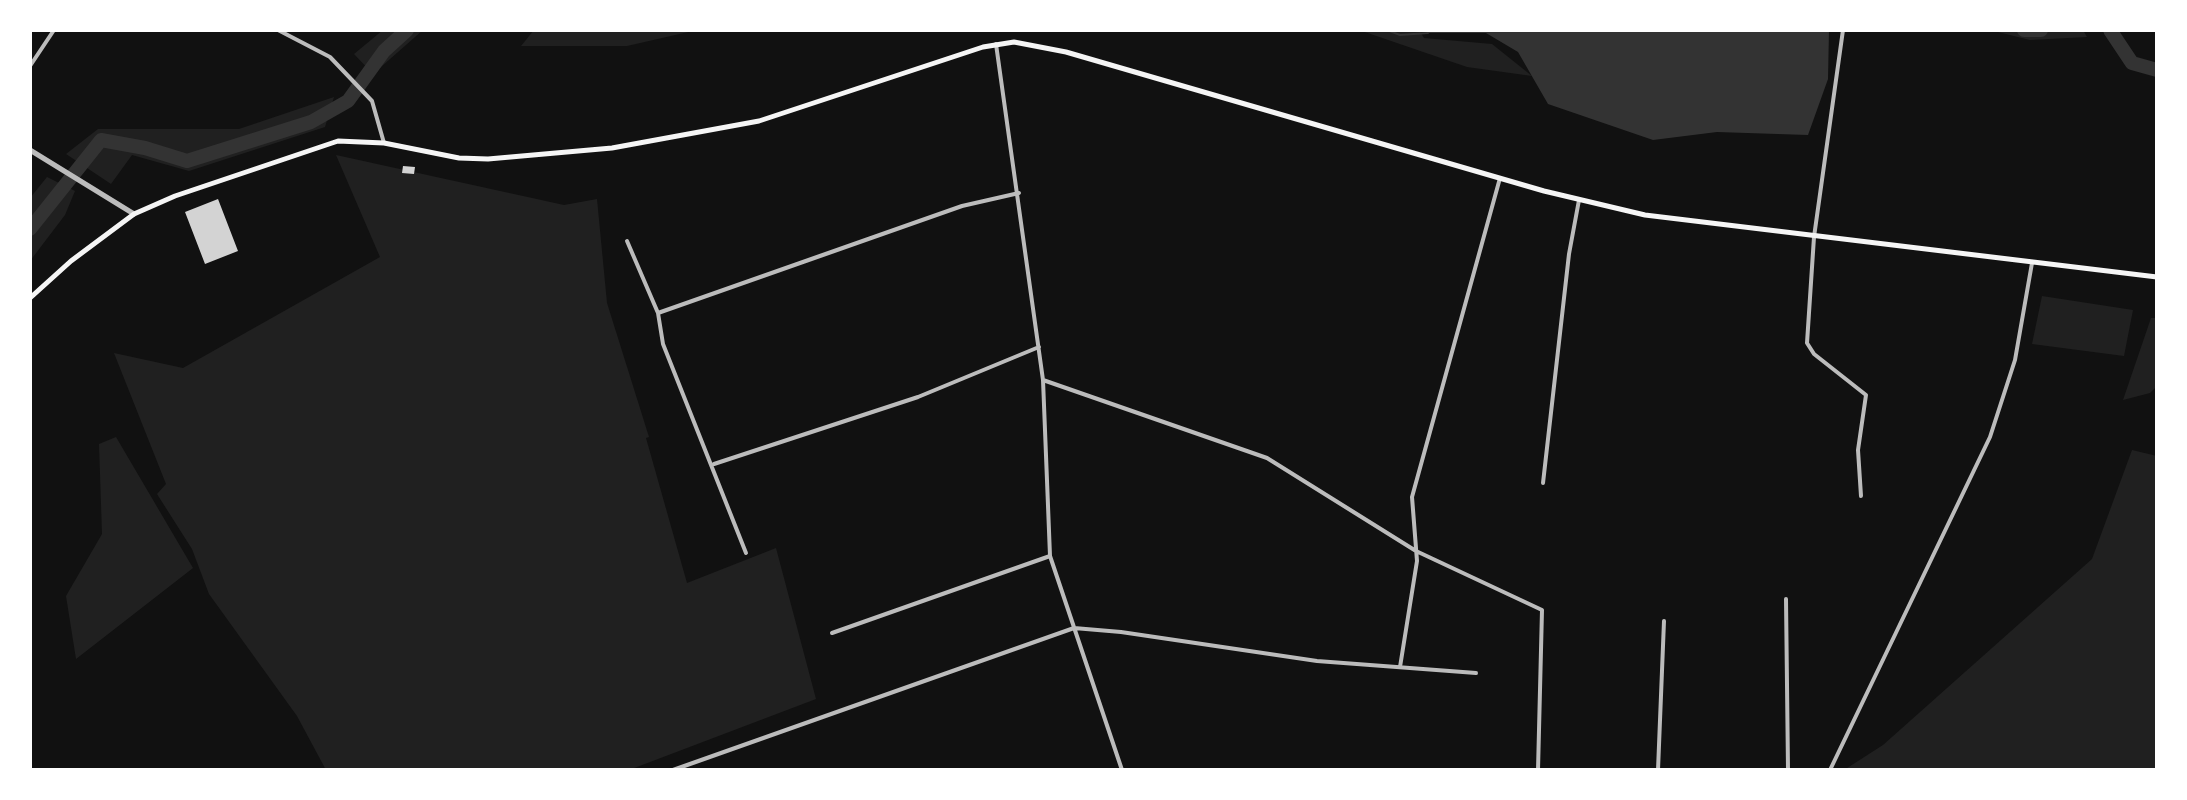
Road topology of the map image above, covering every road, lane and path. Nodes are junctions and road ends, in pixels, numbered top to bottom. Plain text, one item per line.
1 (54, 30) edge
2 (278, 30) edge
3 (1843, 30) edge
4 (996, 44) junction
5 (30, 66) edge
6 (384, 143) junction
7 (30, 150) edge
8 (1500, 178) junction
9 (1019, 193) junction
10 (1579, 200) junction
11 (134, 214) junction
12 (1814, 237) junction
13 (627, 241) dead end
14 (2032, 263) junction
15 (2157, 277) edge
16 (30, 298) edge
17 (658, 313) junction
18 (1039, 347) junction
19 (1043, 380) junction
20 (714, 464) junction
21 (1543, 483) dead end
22 (1861, 496) dead end
23 (1416, 551) junction
24 (746, 553) dead end
25 (1050, 556) junction
26 (1786, 599) dead end
27 (1664, 621) dead end
28 (1074, 628) junction
29 (832, 633) dead end
30 (1400, 667) junction
31 (1476, 673) dead end
32 (673, 770) edge
33 (1122, 770) edge
34 (1538, 770) edge
35 (1658, 770) edge
36 (1788, 770) edge
37 (1830, 770) edge

1 - 5 street
2 - 6 street
3 - 12 street
4 - 6 main road
4 - 8 main road
4 - 9 street
6 - 11 main road
7 - 11 street
8 - 10 main road
8 - 23 street
9 - 17 street
9 - 18 street
10 - 12 main road
10 - 21 street
11 - 16 main road
12 - 14 main road
12 - 22 street
13 - 17 street
14 - 15 main road
14 - 37 street
17 - 20 street
18 - 19 street
18 - 20 street
19 - 23 street
19 - 25 street
20 - 24 street
23 - 30 street
23 - 34 street
25 - 28 street
25 - 29 street
26 - 36 street
27 - 35 street
28 - 30 street
28 - 32 street
28 - 33 street
30 - 31 street

